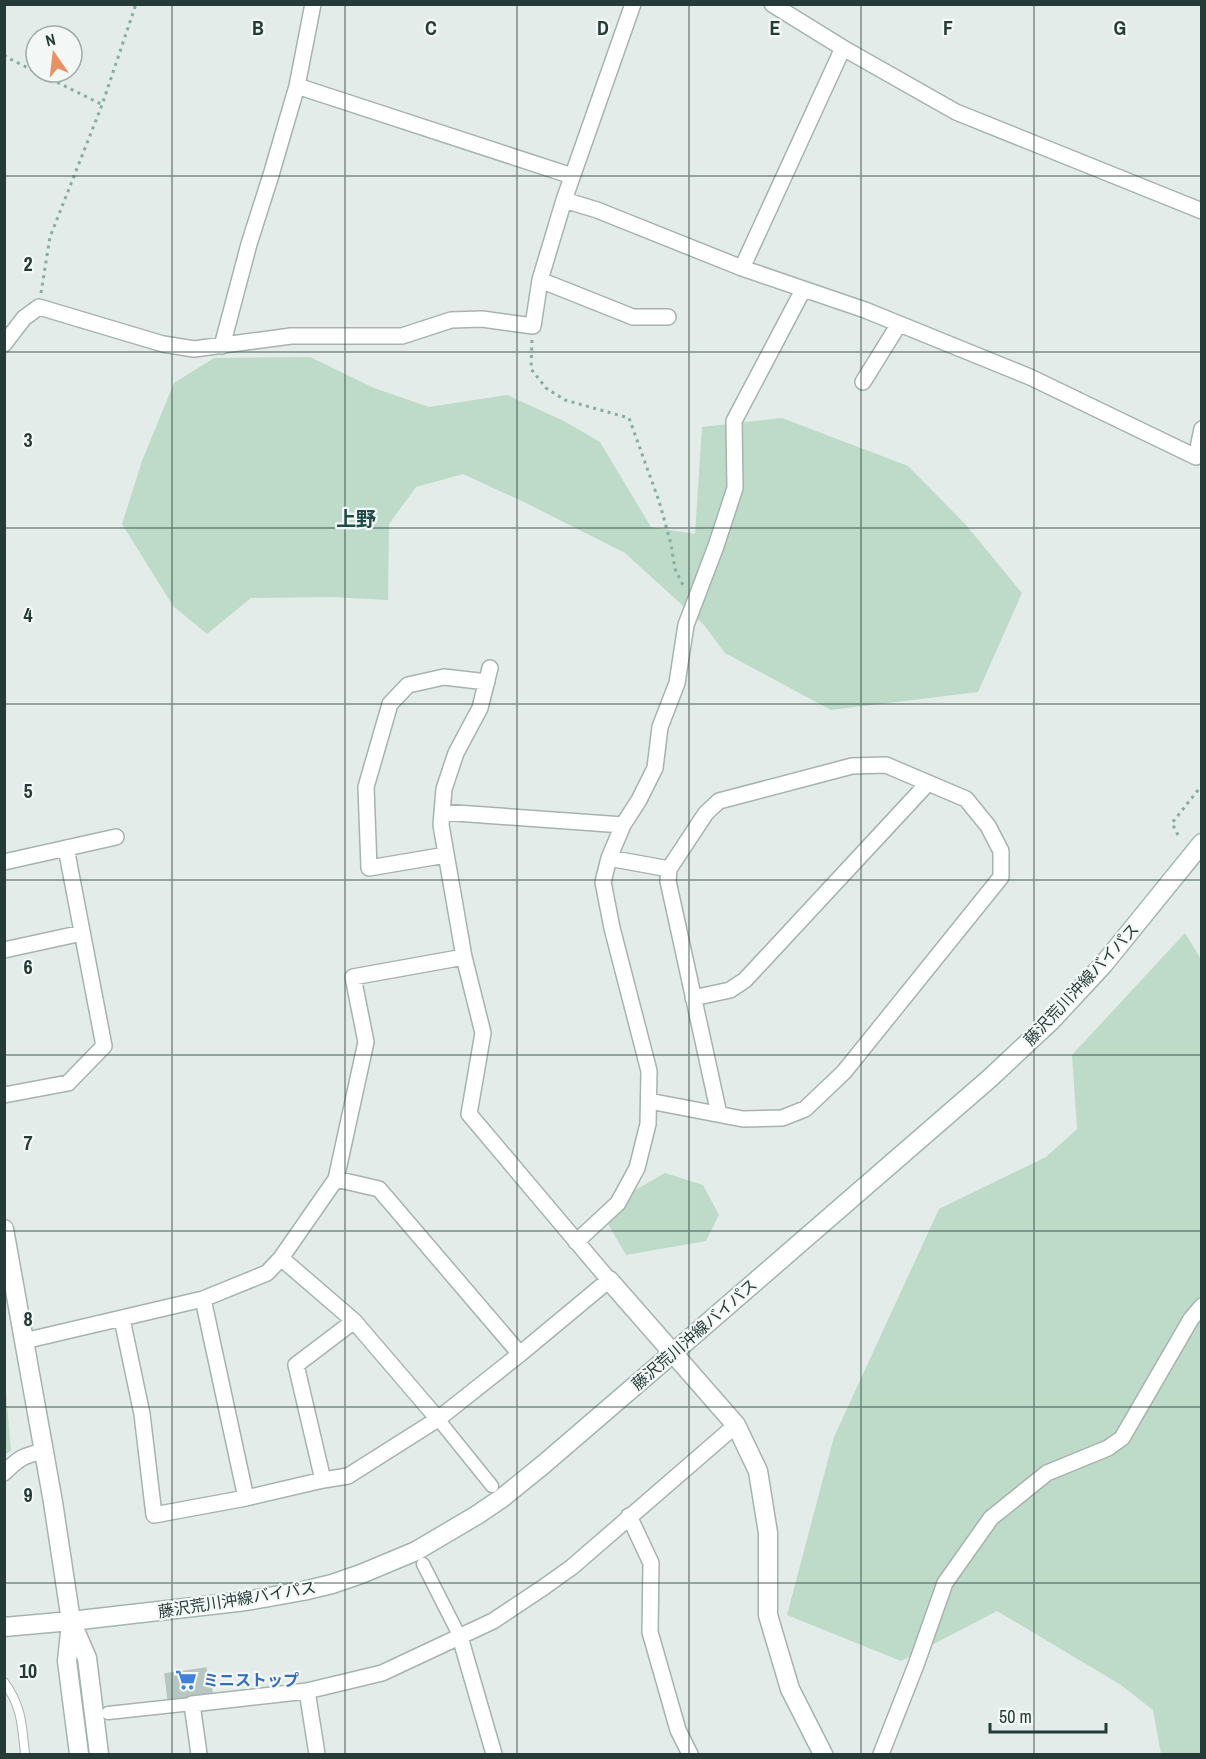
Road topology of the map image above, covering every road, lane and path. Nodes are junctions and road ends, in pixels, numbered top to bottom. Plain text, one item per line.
1 (136, 4) edge
2 (314, 4) edge
3 (633, 4) edge
4 (772, 4) edge
5 (843, 48) junction
6 (4, 55) edge
7 (297, 86) junction
8 (102, 105) junction
9 (573, 176) junction
10 (564, 200) junction
11 (1202, 211) edge
12 (742, 268) junction
13 (540, 280) junction
14 (803, 290) junction
15 (39, 307) junction
16 (668, 318) dead end
17 (899, 324) junction
18 (533, 326) junction
19 (4, 344) edge
20 (222, 346) junction
21 (863, 382) dead end
22 (1202, 429) edge
23 (684, 596) dead end
24 (928, 783) junction
25 (1202, 786) edge
26 (442, 812) junction
27 (623, 825) junction
28 (1178, 835) dead end
29 (116, 837) dead end
30 (1202, 843) edge
31 (66, 848) junction
32 (446, 855) junction
33 (609, 858) junction
34 (4, 862) edge
35 (669, 869) junction
36 (82, 933) junction
37 (4, 950) edge
38 (464, 957) junction
39 (693, 998) junction
40 (4, 1095) edge
41 (649, 1101) junction
42 (719, 1114) junction
43 (336, 1179) junction
44 (4, 1229) edge
45 (576, 1242) junction
46 (280, 1258) junction
47 (609, 1280) junction
48 (203, 1299) junction
49 (1202, 1306) edge
50 (122, 1318) junction
51 (354, 1321) junction
52 (24, 1341) junction
53 (673, 1353) junction
54 (520, 1354) junction
55 (438, 1419) junction
56 (736, 1425) junction
57 (44, 1451) junction
58 (4, 1473) edge
59 (323, 1480) junction
60 (492, 1486) dead end
61 (246, 1498) junction
62 (629, 1516) junction
63 (423, 1564) dead end
64 (71, 1621) junction
65 (4, 1627) edge
66 (460, 1637) junction
67 (4, 1682) edge
68 (307, 1691) junction
69 (192, 1704) junction
70 (108, 1713) dead end
71 (25, 1755) edge
72 (80, 1755) edge
73 (99, 1755) edge
74 (199, 1755) edge
75 (317, 1755) edge
76 (494, 1755) edge
77 (690, 1755) edge
78 (823, 1755) edge
79 (881, 1755) edge

1 - 8 path
2 - 7 street
3 - 9 street
4 - 5 street
5 - 11 street
5 - 12 street
6 - 8 path
7 - 9 street
7 - 20 street
8 - 15 path
9 - 10 street
10 - 12 street
10 - 13 street
12 - 14 street
13 - 16 street
13 - 18 street
14 - 17 street
14 - 27 street
15 - 19 street
15 - 20 street
17 - 21 street
17 - 22 street
18 - 20 street
18 - 23 path
24 - 35 street
24 - 39 street
24 - 42 street
25 - 28 path
26 - 27 street
26 - 32 street
26 - 32 street
27 - 33 street
29 - 31 street
30 - 53 main road, 藤沢荒川沖線バイパス
31 - 34 street
31 - 36 street
32 - 38 street
33 - 35 street
33 - 41 street
35 - 39 street
36 - 37 street
36 - 40 street
38 - 43 street
38 - 45 street
39 - 42 street
41 - 42 street
41 - 45 street
43 - 46 street
43 - 54 street
44 - 52 main road
45 - 47 street
46 - 48 street
46 - 51 street
47 - 53 main road
47 - 54 street
48 - 50 street
48 - 61 street
49 - 79 street
50 - 52 street
50 - 61 street
51 - 55 street
51 - 59 street
52 - 57 main road
53 - 56 main road
53 - 64 main road, 藤沢荒川沖線バイパス
54 - 55 street
55 - 59 street
55 - 60 street
56 - 62 street
56 - 78 main road
57 - 58 street
57 - 64 main road
59 - 61 street
62 - 66 street
62 - 77 street
63 - 66 street
64 - 65 main road, 藤沢荒川沖線バイパス
64 - 72 main road
64 - 73 main road
66 - 68 street
66 - 76 street
67 - 71 lane
68 - 69 street
68 - 75 street
69 - 70 street
69 - 74 street

